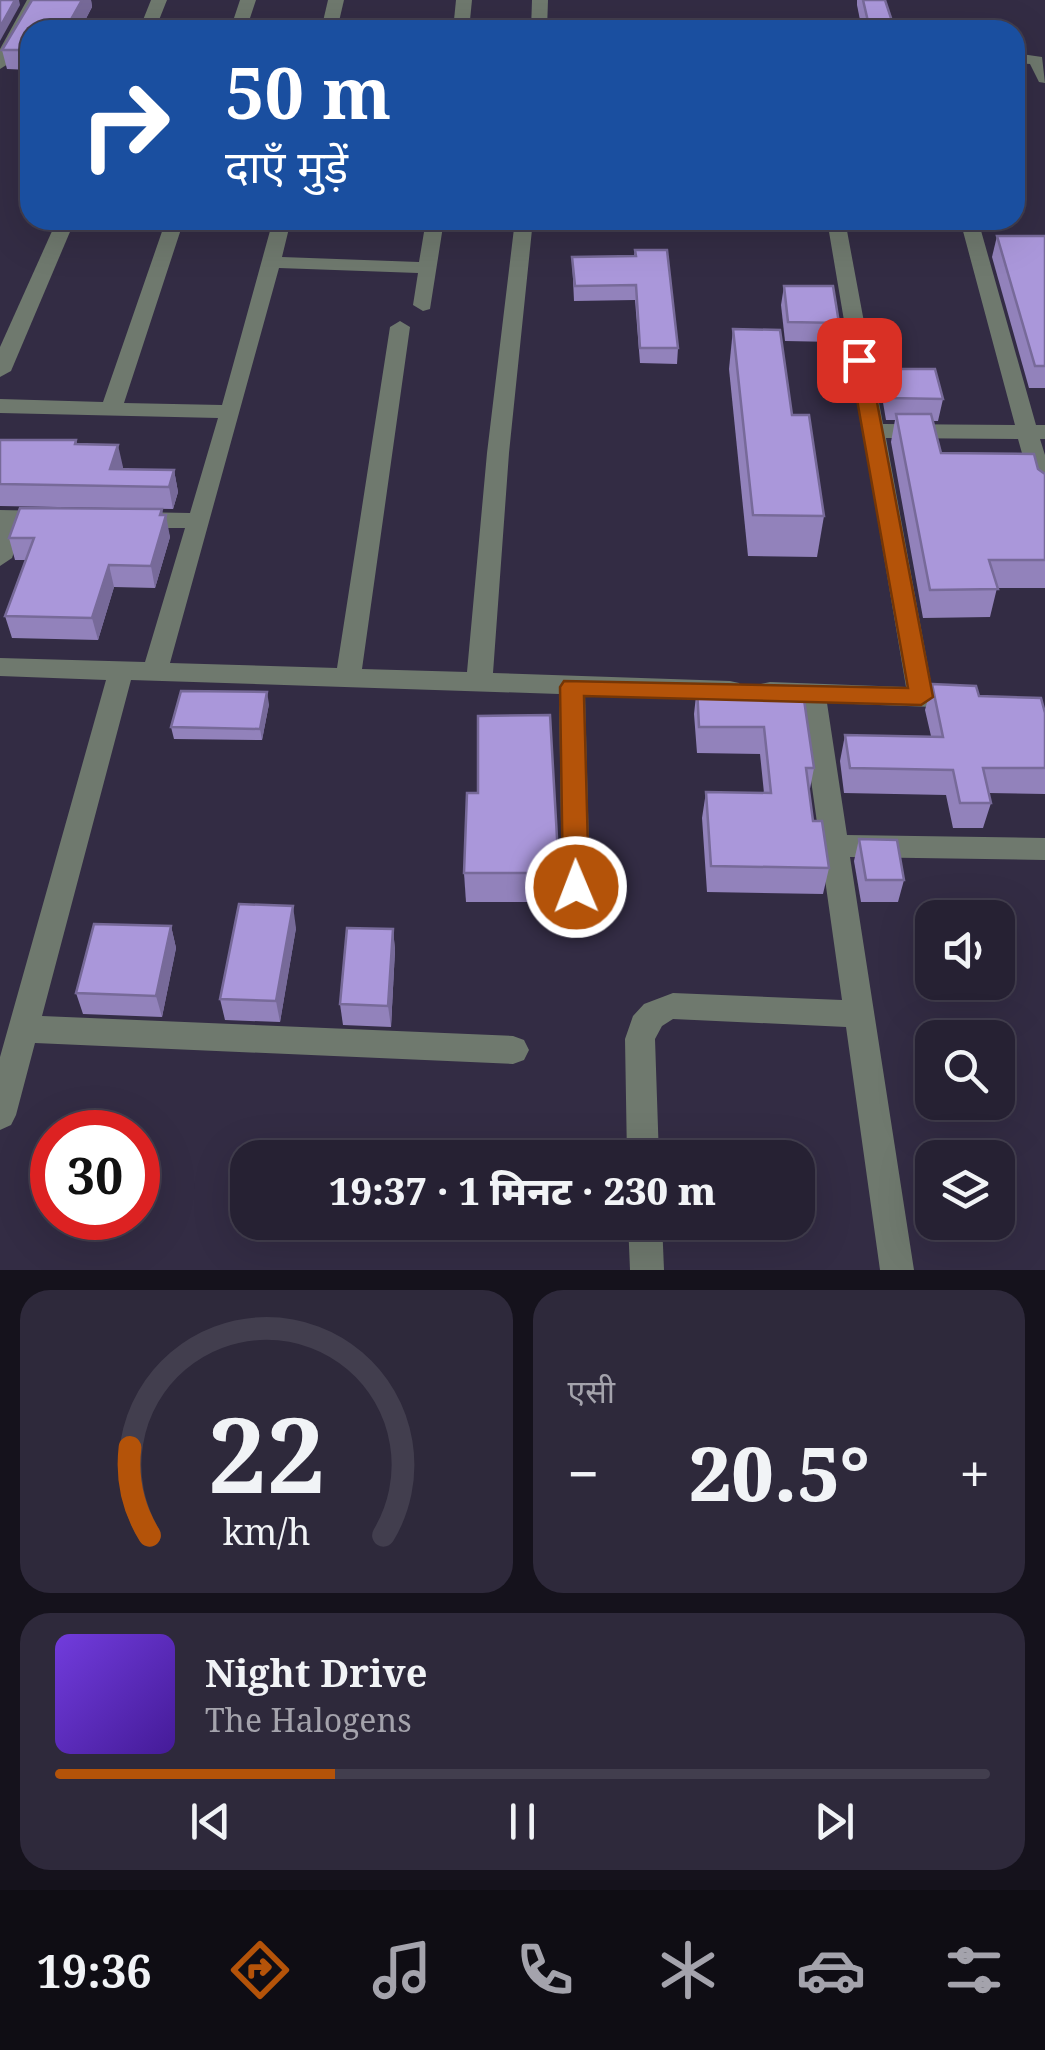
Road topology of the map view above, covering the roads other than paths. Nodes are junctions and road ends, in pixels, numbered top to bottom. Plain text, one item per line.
1 (20, 27) edge
2 (1025, 59) edge
3 (0, 64) edge
4 (1045, 78) edge
5 (62, 230) edge
6 (172, 230) edge
7 (279, 230) edge
8 (434, 230) edge
9 (523, 230) edge
10 (838, 230) edge
11 (972, 230) edge
12 (271, 262) junction
13 (428, 268) junction
14 (423, 305) dead end
15 (400, 327) dead end
16 (0, 371) edge
17 (0, 406) edge
18 (111, 408) junction
19 (231, 412) junction
20 (871, 431) junction
21 (1036, 432) edge
22 (1045, 496) edge
23 (7, 518) edge
24 (70, 519) edge
25 (107, 520) edge
26 (199, 521) junction
27 (0, 558) edge
28 (0, 667) edge
29 (121, 670) junction
30 (155, 671) junction
31 (348, 677) junction
32 (479, 682) junction
33 (572, 687) junction
34 (812, 692) junction
35 (921, 697) junction
36 (992, 698) edge
37 (837, 846) junction
38 (1045, 849) edge
39 (576, 887) dead end
40 (861, 1014) junction
41 (23, 1029) junction
42 (513, 1050) dead end
43 (0, 1115) edge
44 (643, 1140) edge
45 (646, 1240) edge
46 (647, 1270) edge
47 (897, 1270) edge

1 - 3 street
2 - 4 street
5 - 16 street
6 - 18 street
7 - 12 street
8 - 13 street
9 - 32 street
10 - 20 street
11 - 21 street
12 - 13 street
12 - 19 street
13 - 14 street
15 - 31 street
17 - 18 street
18 - 19 street
19 - 26 street
20 - 21 street
20 - 35 street
21 - 22 street
23 - 24 street
23 - 27 street
25 - 26 street
26 - 30 street
28 - 29 street
29 - 30 street
29 - 41 street
30 - 31 street
31 - 32 street
32 - 33 street
33 - 34 street
33 - 39 street
34 - 35 street
34 - 37 street
35 - 36 street
37 - 38 street
37 - 40 street
40 - 44 street
40 - 47 street
41 - 42 street
41 - 43 street
45 - 46 street

